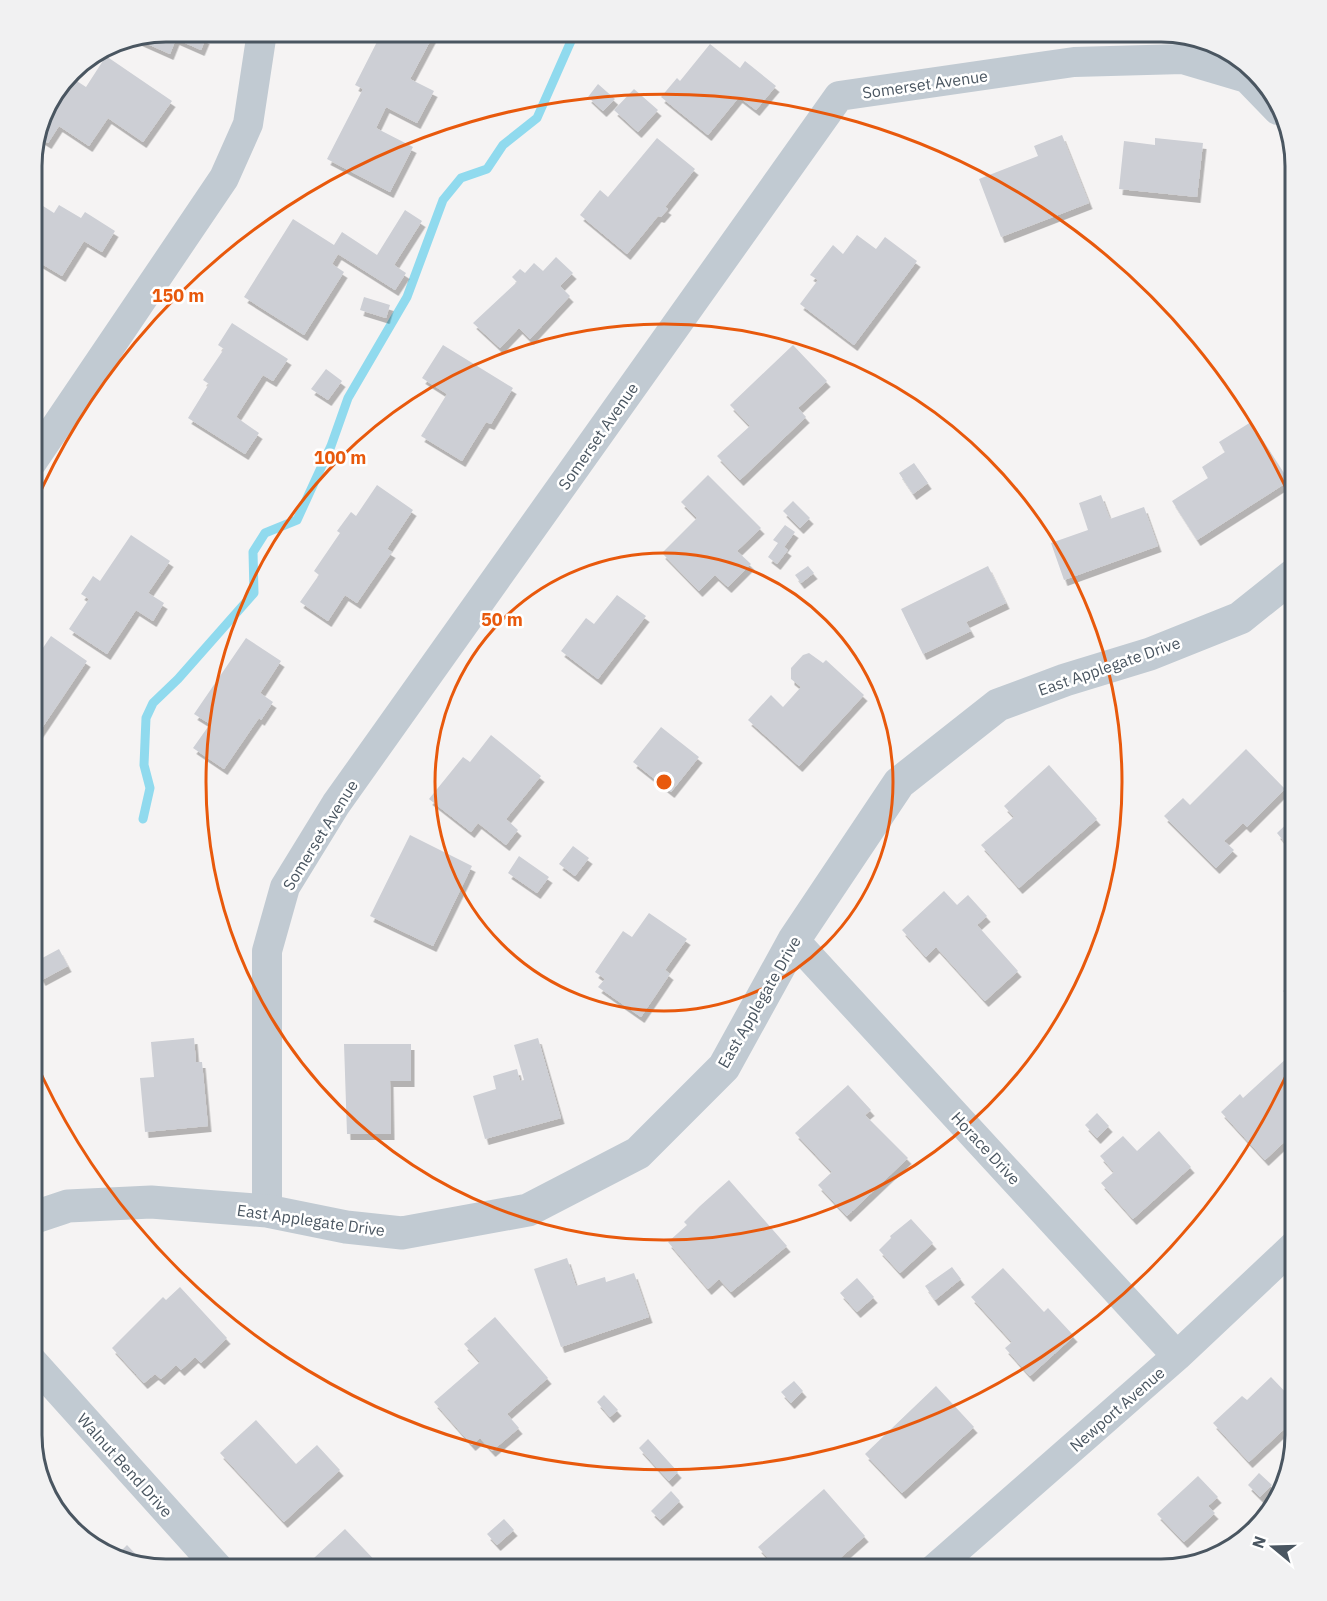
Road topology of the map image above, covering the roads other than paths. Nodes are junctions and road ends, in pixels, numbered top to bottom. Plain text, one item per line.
1 (260, 42) edge
2 (1257, 88) edge
3 (42, 447) edge
4 (1285, 583) edge
5 (794, 940) junction
6 (267, 1211) junction
7 (42, 1215) edge
8 (1285, 1255) edge
9 (1177, 1356) junction
10 (42, 1372) edge
11 (210, 1559) edge
12 (945, 1559) edge

1 - 3 street
2 - 6 street, Somerset Avenue
4 - 5 street, East Applegate Drive
5 - 6 street, East Applegate Drive
5 - 9 street, Horace Drive
6 - 7 street, East Applegate Drive
8 - 9 street, Newport Avenue
9 - 12 street, Newport Avenue
10 - 11 street, Walnut Bend Drive

